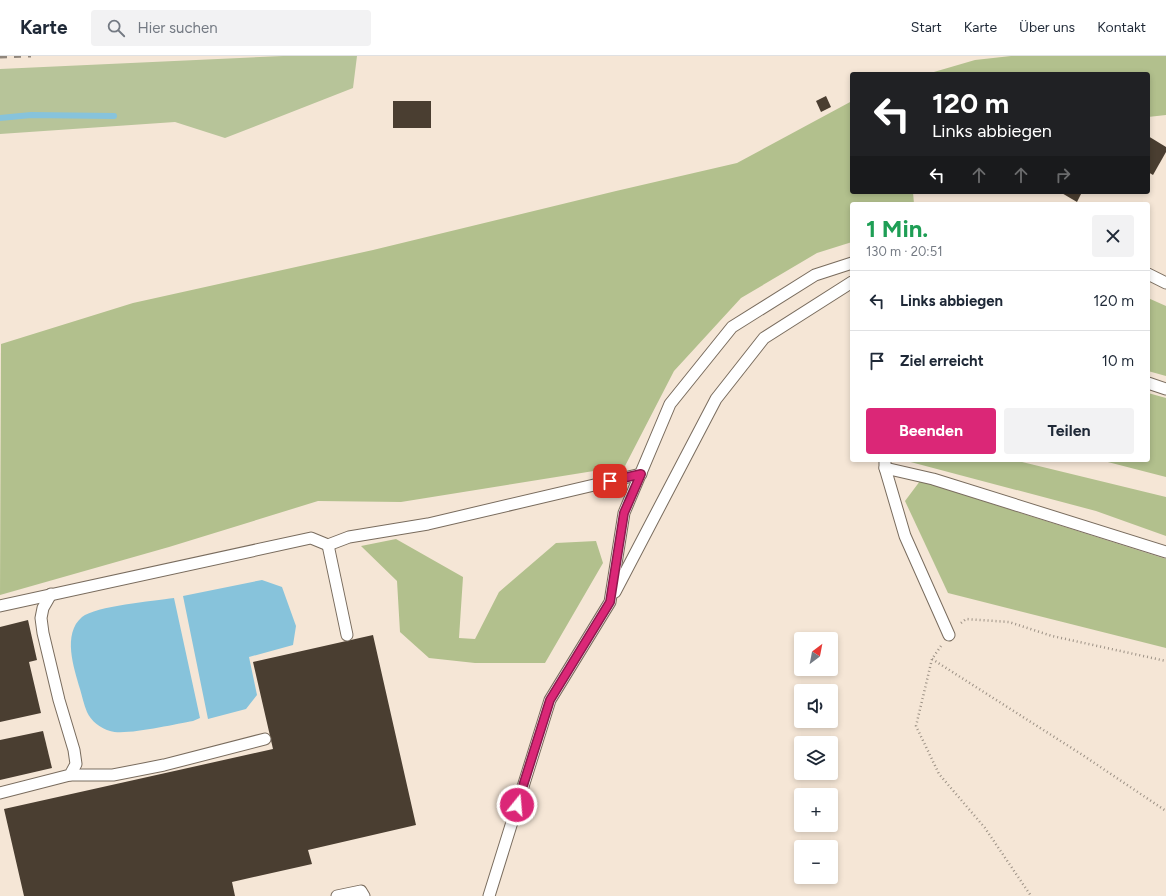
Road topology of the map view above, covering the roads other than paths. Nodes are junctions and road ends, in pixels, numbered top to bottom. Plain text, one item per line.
1 (850, 264) edge
2 (1150, 275) edge
3 (850, 283) edge
4 (1166, 283) edge
5 (1150, 384) edge
6 (1166, 389) edge
7 (885, 464) edge
8 (641, 474) junction
9 (328, 544) junction
10 (1166, 552) edge
11 (51, 594) junction
12 (610, 602) junction
13 (0, 606) edge
14 (347, 635) dead end
15 (949, 635) road end
16 (265, 739) dead end
17 (70, 775) junction
18 (0, 793) edge
19 (338, 896) edge
20 (364, 896) edge
21 (489, 896) edge

1 - 8 lane
2 - 4 lane
3 - 12 lane
5 - 6 lane
7 - 10 lane
7 - 15 lane
8 - 9 lane
8 - 12 lane
9 - 11 lane
9 - 14 lane
11 - 13 lane
11 - 17 lane
12 - 21 lane
16 - 17 lane
17 - 18 lane
19 - 20 lane

